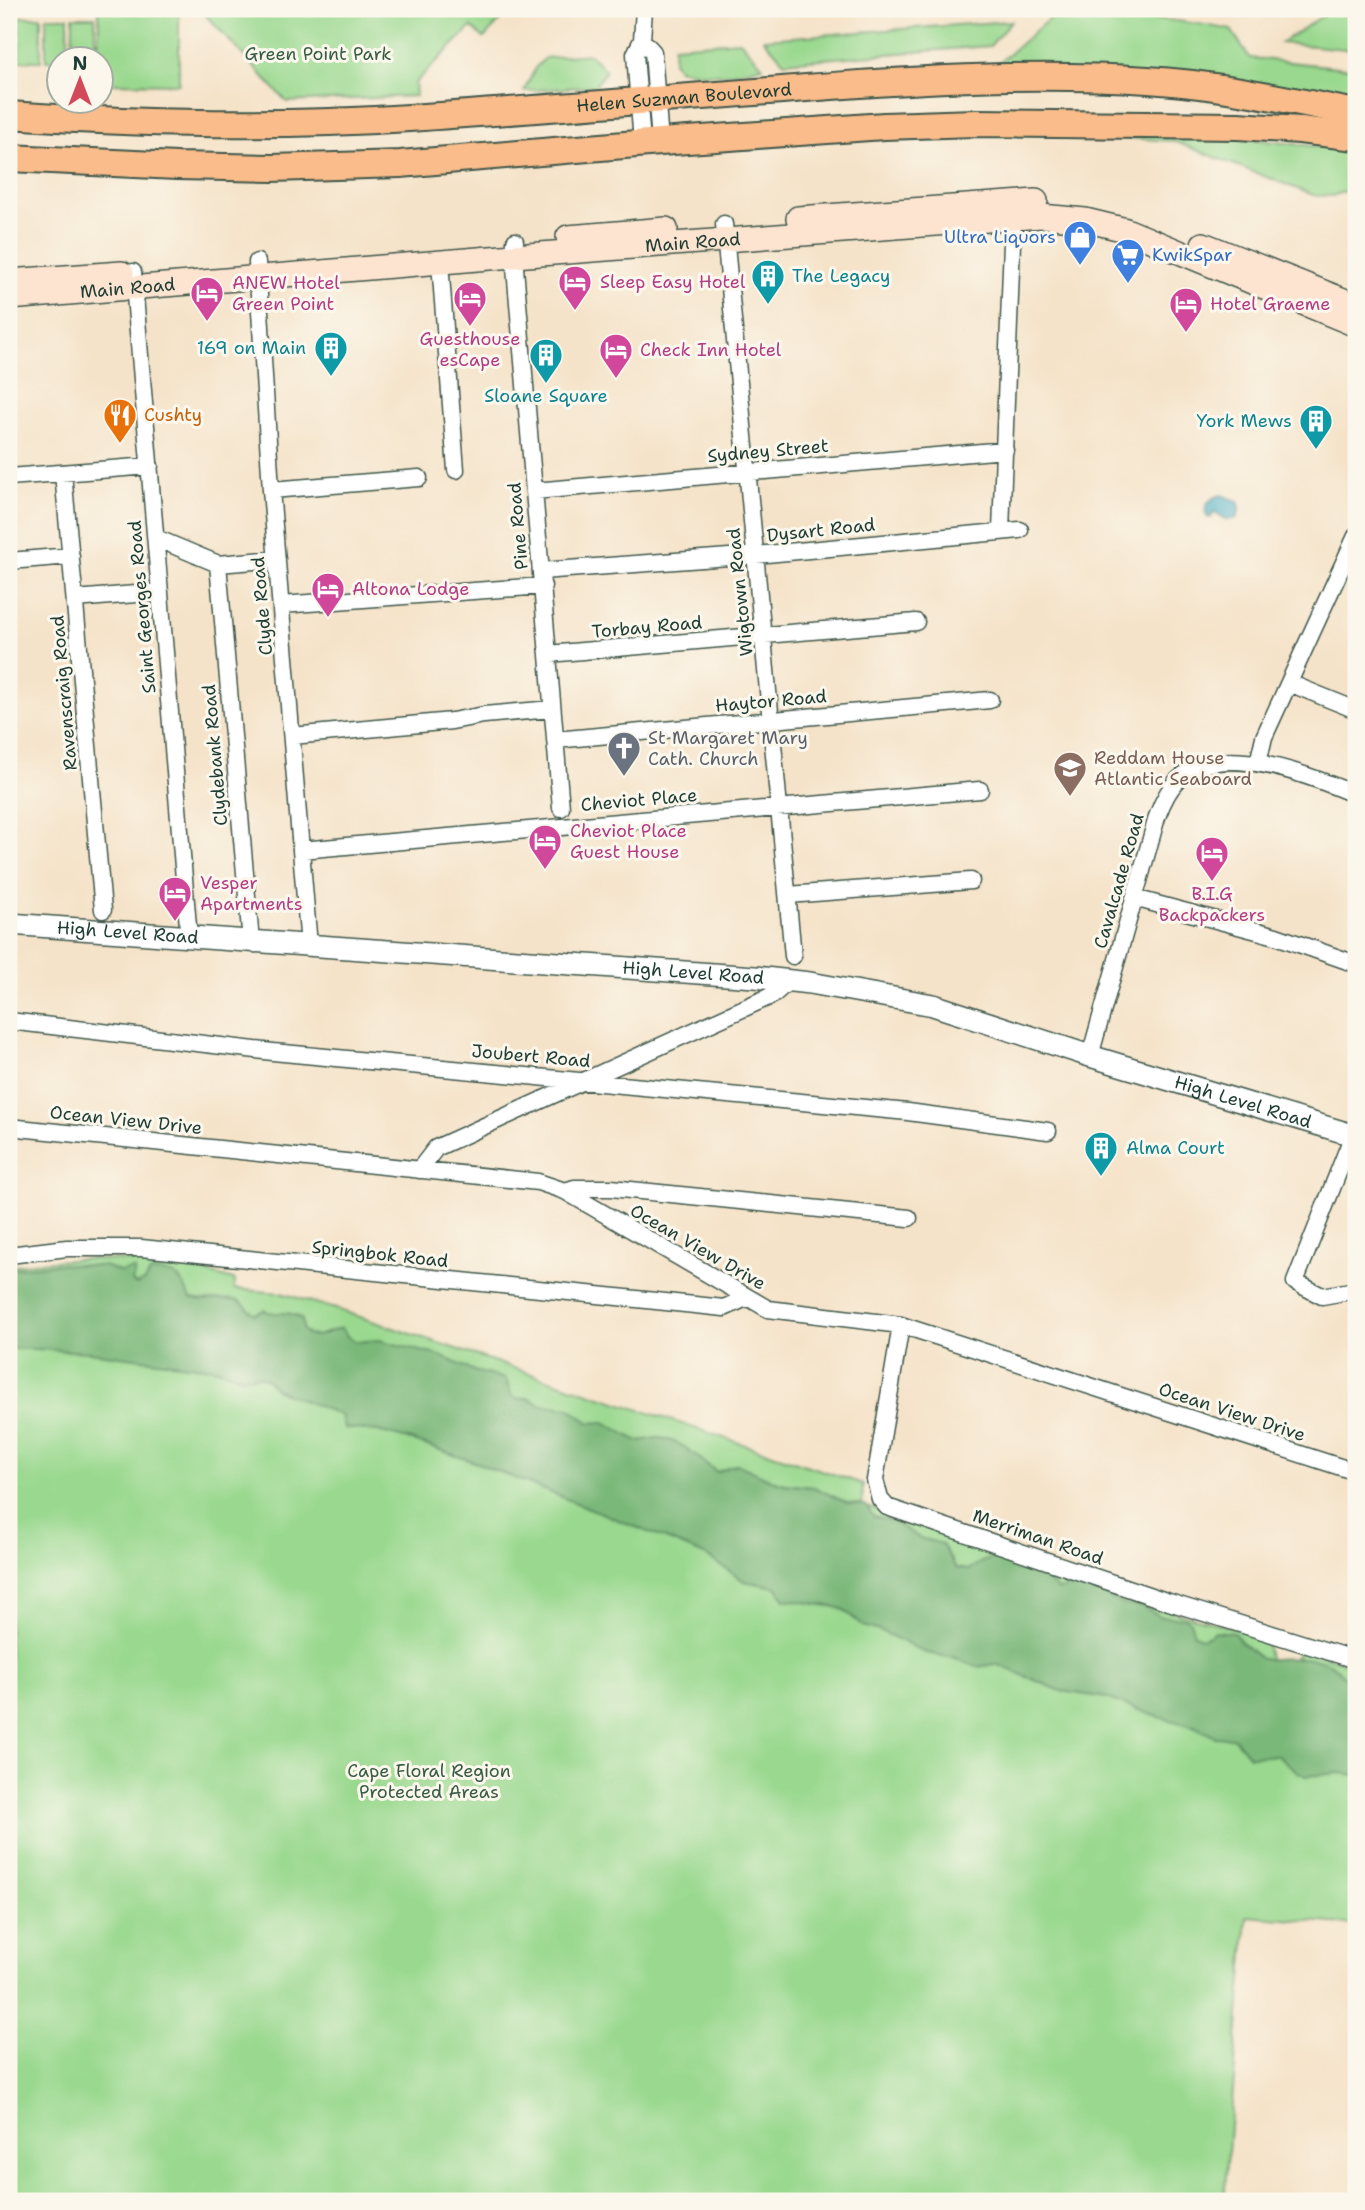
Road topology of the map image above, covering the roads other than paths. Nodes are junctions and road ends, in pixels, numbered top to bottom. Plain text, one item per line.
1 (644, 9) edge
2 (648, 100) junction
3 (1356, 113) edge
4 (9, 115) edge
5 (1356, 137) edge
6 (651, 143) junction
7 (9, 158) edge
8 (1013, 217) junction
9 (725, 232) junction
10 (514, 248) junction
11 (440, 263) junction
12 (258, 270) junction
13 (134, 280) junction
14 (9, 281) edge
15 (9, 298) edge
16 (1356, 305) edge
17 (1356, 325) edge
18 (1004, 450) junction
19 (149, 466) junction
20 (456, 470) dead end
21 (63, 472) junction
22 (746, 472) junction
23 (9, 477) edge
24 (419, 478) dead end
25 (271, 490) junction
26 (534, 491) junction
27 (1020, 530) dead end
28 (1000, 531) junction
29 (1356, 536) edge
30 (156, 538) junction
31 (756, 555) junction
32 (71, 556) junction
33 (277, 559) junction
34 (9, 561) edge
35 (218, 564) junction
36 (542, 578) junction
37 (160, 592) junction
38 (75, 598) junction
39 (281, 605) junction
40 (916, 622) dead end
41 (764, 636) junction
42 (548, 654) junction
43 (1289, 683) junction
44 (990, 700) dead end
45 (552, 709) junction
46 (1356, 710) edge
47 (773, 720) junction
48 (292, 736) junction
49 (555, 740) junction
50 (1258, 763) junction
51 (980, 790) dead end
52 (1356, 795) edge
53 (561, 808) dead end
54 (781, 808) junction
55 (301, 850) junction
56 (971, 881) dead end
57 (788, 895) junction
58 (1134, 898) junction
59 (103, 910) dead end
60 (9, 924) edge
61 (189, 938) junction
62 (251, 942) junction
63 (309, 946) junction
64 (793, 956) dead end
65 (1356, 964) edge
66 (790, 980) junction
67 (9, 1021) edge
68 (1090, 1056) junction
69 (580, 1081) junction
70 (9, 1127) edge
71 (1048, 1131) dead end
72 (1354, 1136) edge
73 (419, 1170) junction
74 (565, 1191) junction
75 (909, 1218) dead end
76 (9, 1255) edge
77 (1356, 1290) edge
78 (746, 1298) junction
79 (901, 1325) junction
80 (1356, 1472) edge
81 (1356, 1660) edge

1 - 2 street
2 - 3 main road, Helen Suzman Boulevard
2 - 4 main road, Helen Suzman Boulevard
2 - 6 street
5 - 6 main road
6 - 7 main road
8 - 9 main road, Main Road
8 - 17 main road, Main Road
8 - 18 street
9 - 10 main road, Main Road
9 - 16 main road, Main Road
9 - 22 street, Wigtown Road
10 - 11 main road, Main Road
10 - 12 main road, Main Road
10 - 26 street, Pine Road
11 - 12 main road, Main Road
11 - 20 street
12 - 13 main road, Main Road
12 - 25 street, Clyde Road
13 - 14 main road, Main Road
13 - 15 main road, Main Road
13 - 19 street, Saint Georges Road
18 - 22 street, Sydney Street
18 - 28 street
19 - 21 street
19 - 30 street, Saint Georges Road
21 - 23 street
21 - 32 street, Ravenscraig Road
22 - 26 street, Sydney Street
22 - 31 street, Wigtown Road
24 - 25 street
25 - 33 street, Clyde Road
26 - 36 street, Pine Road
27 - 28 street, Dysart Road
28 - 31 street, Dysart Road
29 - 43 street
30 - 35 street
30 - 37 street, Saint Georges Road
31 - 36 street, Dysart Road
31 - 41 street, Wigtown Road
32 - 34 street
32 - 38 street, Ravenscraig Road
33 - 35 street
33 - 39 street, Clyde Road
35 - 62 street, Clydebank Road
36 - 39 street, Dysart Road
36 - 42 street, Pine Road
37 - 38 street
37 - 61 street, Saint Georges Road
38 - 59 street, Ravenscraig Road
39 - 48 street, Clyde Road
40 - 41 street, Torbay Road
41 - 42 street, Torbay Road
41 - 47 street, Wigtown Road
42 - 45 street, Pine Road
43 - 46 street
43 - 50 street
44 - 47 street, Haytor Road
45 - 48 street
45 - 49 street, Pine Road
47 - 49 street, Haytor Road
47 - 54 street, Wigtown Road
48 - 55 street, Clyde Road
49 - 53 street, Pine Road
50 - 52 street, Cavalcade Road
50 - 58 street, Cavalcade Road
51 - 54 street, Cheviot Place
54 - 55 street, Cheviot Place
54 - 57 street, Wigtown Road
55 - 63 street, Clyde Road
56 - 57 street
57 - 64 street, Wigtown Road
58 - 65 street
58 - 68 street, Cavalcade Road
60 - 61 street, High Level Road
61 - 62 street, High Level Road
62 - 63 street, High Level Road
63 - 66 street, High Level Road
66 - 68 street, High Level Road
66 - 69 street
67 - 69 street, Joubert Road
68 - 72 street, High Level Road
69 - 71 street, Joubert Road
69 - 73 street
70 - 73 street, Ocean View Drive
72 - 77 street
73 - 74 street, Ocean View Drive
74 - 75 street
74 - 78 street, Ocean View Drive
76 - 78 street, Springbok Road
78 - 79 street, Ocean View Drive
79 - 80 street, Ocean View Drive
79 - 81 street, Merriman Road

